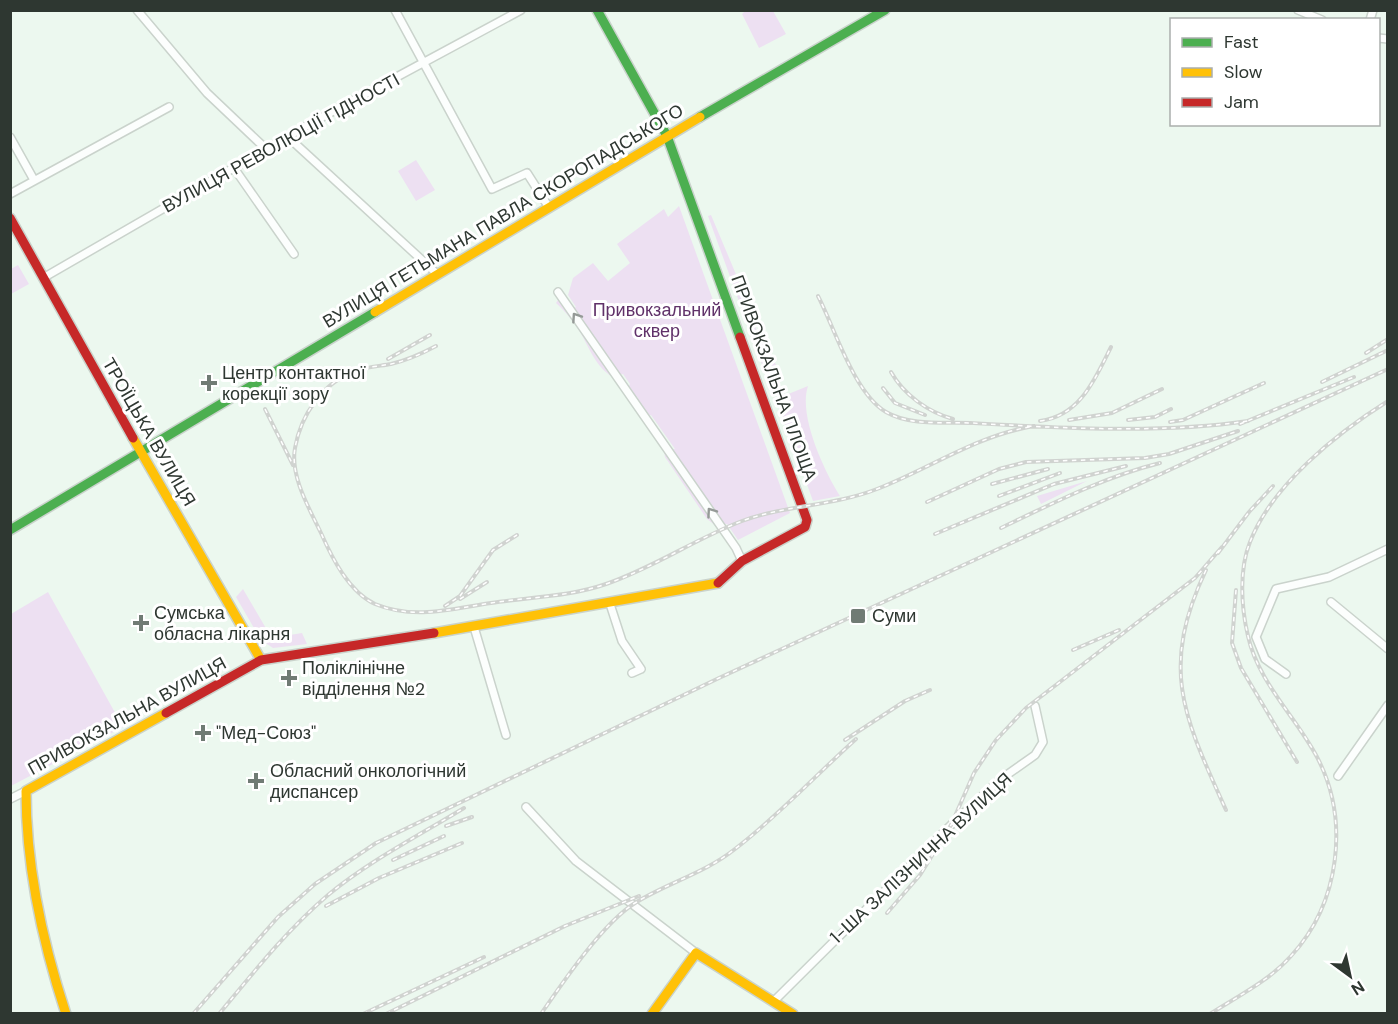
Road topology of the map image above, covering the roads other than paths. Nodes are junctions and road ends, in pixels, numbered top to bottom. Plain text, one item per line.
1 (137, 10) edge
2 (395, 10) edge
3 (521, 10) edge
4 (597, 10) edge
5 (885, 10) edge
6 (1298, 10) edge
7 (1317, 18) edge
8 (422, 64) junction
9 (169, 107) dead end
10 (667, 136) junction
11 (10, 137) edge
12 (288, 137) junction
13 (266, 149) junction
14 (234, 168) junction
15 (34, 180) junction
16 (10, 194) edge
17 (548, 206) junction
18 (10, 218) edge
19 (294, 254) dead end
20 (436, 273) junction
21 (43, 278) junction
22 (558, 292) dead end
23 (141, 453) junction
24 (10, 530) edge
25 (1388, 549) edge
26 (742, 561) junction
27 (714, 586) joint
28 (1330, 602) dead end
29 (610, 604) junction
30 (474, 627) junction
31 (1388, 649) edge
32 (261, 660) junction
33 (632, 673) dead end
34 (1286, 675) dead end
35 (1388, 705) edge
36 (1035, 706) dead end
37 (506, 735) dead end
38 (1338, 776) dead end
39 (26, 791) junction
40 (10, 799) edge
41 (526, 807) dead end
42 (696, 953) junction
43 (774, 1001) junction
44 (66, 1014) edge
45 (652, 1014) edge
46 (793, 1014) edge

1 - 13 street
2 - 8 street
3 - 8 street, ВУЛИЦЯ РЕВОЛЮЦІЇ ГІДНОСТІ
4 - 10 main road, ПРИВОКЗАЛЬНА ПЛОЩА
5 - 10 main road, ВУЛИЦЯ ГЕТЬМАНА ПАВЛА СКОРОПАДСЬКОГО
6 - 7 street
8 - 12 street, ВУЛИЦЯ РЕВОЛЮЦІЇ ГІДНОСТІ
8 - 17 street
9 - 15 street
10 - 17 main road, ВУЛИЦЯ ГЕТЬМАНА ПАВЛА СКОРОПАДСЬКОГО
10 - 26 main road, ПРИВОКЗАЛЬНА ПЛОЩА
11 - 15 street
12 - 13 street, ВУЛИЦЯ РЕВОЛЮЦІЇ ГІДНОСТІ
12 - 20 street
13 - 14 street, ВУЛИЦЯ РЕВОЛЮЦІЇ ГІДНОСТІ
14 - 19 street
14 - 21 street, ВУЛИЦЯ РЕВОЛЮЦІЇ ГІДНОСТІ
15 - 16 street
17 - 20 main road, ВУЛИЦЯ ГЕТЬМАНА ПАВЛА СКОРОПАДСЬКОГО
18 - 21 main road, ТРОЇЦЬКА ВУЛИЦЯ
20 - 23 main road, ВУЛИЦЯ ГЕТЬМАНА ПАВЛА СКОРОПАДСЬКОГО
21 - 23 main road, ТРОЇЦЬКА ВУЛИЦЯ
26 -> 22 street
23 - 24 main road, ВУЛИЦЯ ГЕТЬМАНА ПАВЛА СКОРОПАДСЬКОГО
23 - 32 main road, ТРОЇЦЬКА ВУЛИЦЯ
25 - 34 street
26 - 27 main road, ПРИВОКЗАЛЬНА ПЛОЩА
27 - 29 main road, ПРИВОКЗАЛЬНА ВУЛИЦЯ
28 - 31 street
29 - 30 main road, ПРИВОКЗАЛЬНА ВУЛИЦЯ
29 - 33 street
30 - 32 main road, ПРИВОКЗАЛЬНА ВУЛИЦЯ
30 - 37 street
32 - 39 main road, ПРИВОКЗАЛЬНА ВУЛИЦЯ
35 - 38 street
36 - 43 street, 1-ША ЗАЛІЗНИЧНА ВУЛИЦЯ
39 - 40 street
39 - 44 main road, ПРИВОКЗАЛЬНА ВУЛИЦЯ
41 - 42 street
42 - 43 main road
42 - 45 main road
43 - 46 main road

